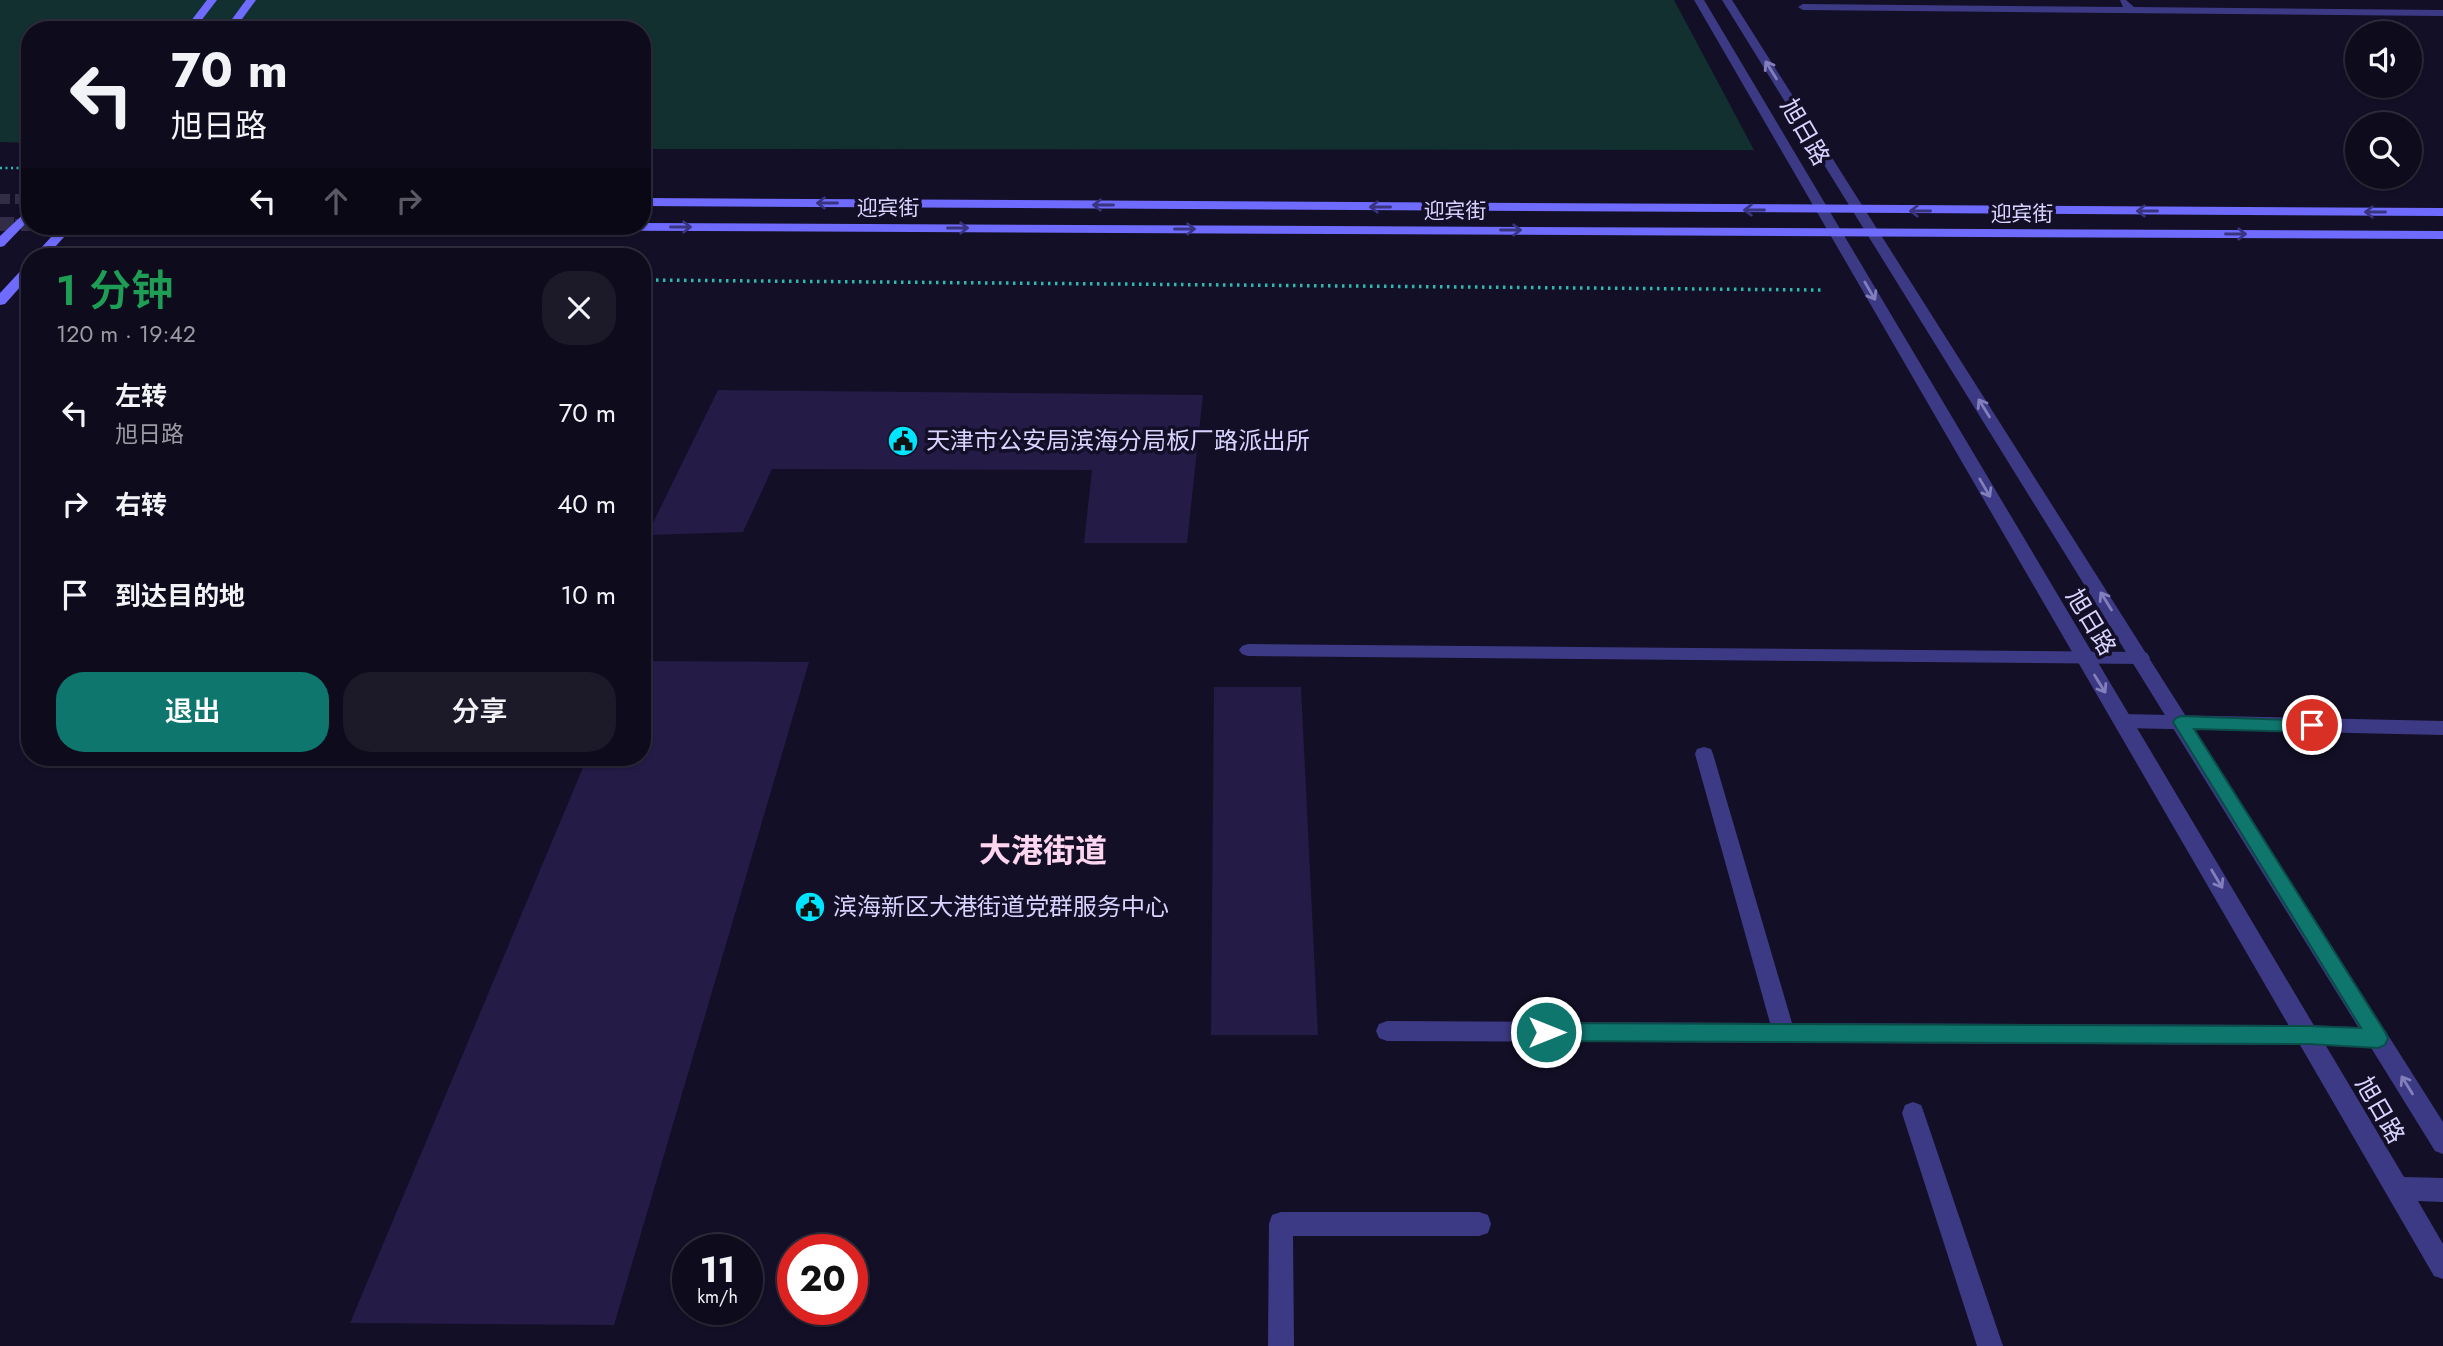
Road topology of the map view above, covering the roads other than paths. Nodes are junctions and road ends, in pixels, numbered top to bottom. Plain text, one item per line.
1 (212, 0) edge
2 (251, 0) edge
3 (1699, 0) edge
4 (1727, 0) edge
5 (2120, 0) edge
6 (1803, 7) dead end
7 (2131, 10) junction
8 (2443, 13) edge
9 (196, 21) edge
10 (236, 21) edge
11 (651, 202) edge
12 (1822, 210) junction
13 (1860, 211) junction
14 (2443, 212) edge
15 (21, 221) edge
16 (651, 227) edge
17 (1836, 232) junction
18 (1874, 233) junction
19 (60, 235) edge
20 (2443, 235) edge
21 (0, 243) edge
22 (47, 248) edge
23 (21, 278) edge
24 (0, 301) edge
25 (1248, 650) dead end
26 (2082, 655) junction
27 (2141, 658) junction
28 (2123, 721) junction
29 (2181, 722) junction
30 (2443, 728) edge
31 (1704, 754) dead end
32 (1387, 1031) dead end
33 (1784, 1034) junction
34 (2308, 1035) junction
35 (2378, 1038) junction
36 (1913, 1113) dead end
37 (2443, 1143) edge
38 (2398, 1189) junction
39 (2443, 1190) edge
40 (1479, 1224) dead end
41 (2443, 1267) edge
42 (1280, 1346) edge
43 (1990, 1346) edge

1 - 9 main road
2 - 10 main road
3 - 12 street, 旭日路
13 -> 4 street, 旭日路
5 - 7 street
6 - 7 street
7 - 8 street
12 -> 11 main road, 迎宾街
12 - 13 main road, 迎宾街
12 - 17 street, 旭日路
14 -> 13 main road, 迎宾街
13 - 18 street, 旭日路
15 - 21 main road
16 -> 17 main road, 迎宾街
17 - 18 main road, 迎宾街
17 -> 26 street, 旭日路
18 -> 20 main road, 迎宾街
27 -> 18 street, 旭日路
19 - 22 main road
23 - 24 main road
25 - 26 street
26 - 27 street
26 -> 28 street, 旭日路
27 - 29 street, 旭日路
28 - 29 street
28 -> 34 street, 旭日路
29 - 30 street
29 - 35 street, 旭日路
31 - 33 street
32 - 33 street
33 - 34 street
34 - 35 street
34 - 38 street, 旭日路
37 -> 35 street, 旭日路
36 - 43 street
38 - 39 street
38 - 41 street, 旭日路
40 - 42 street

